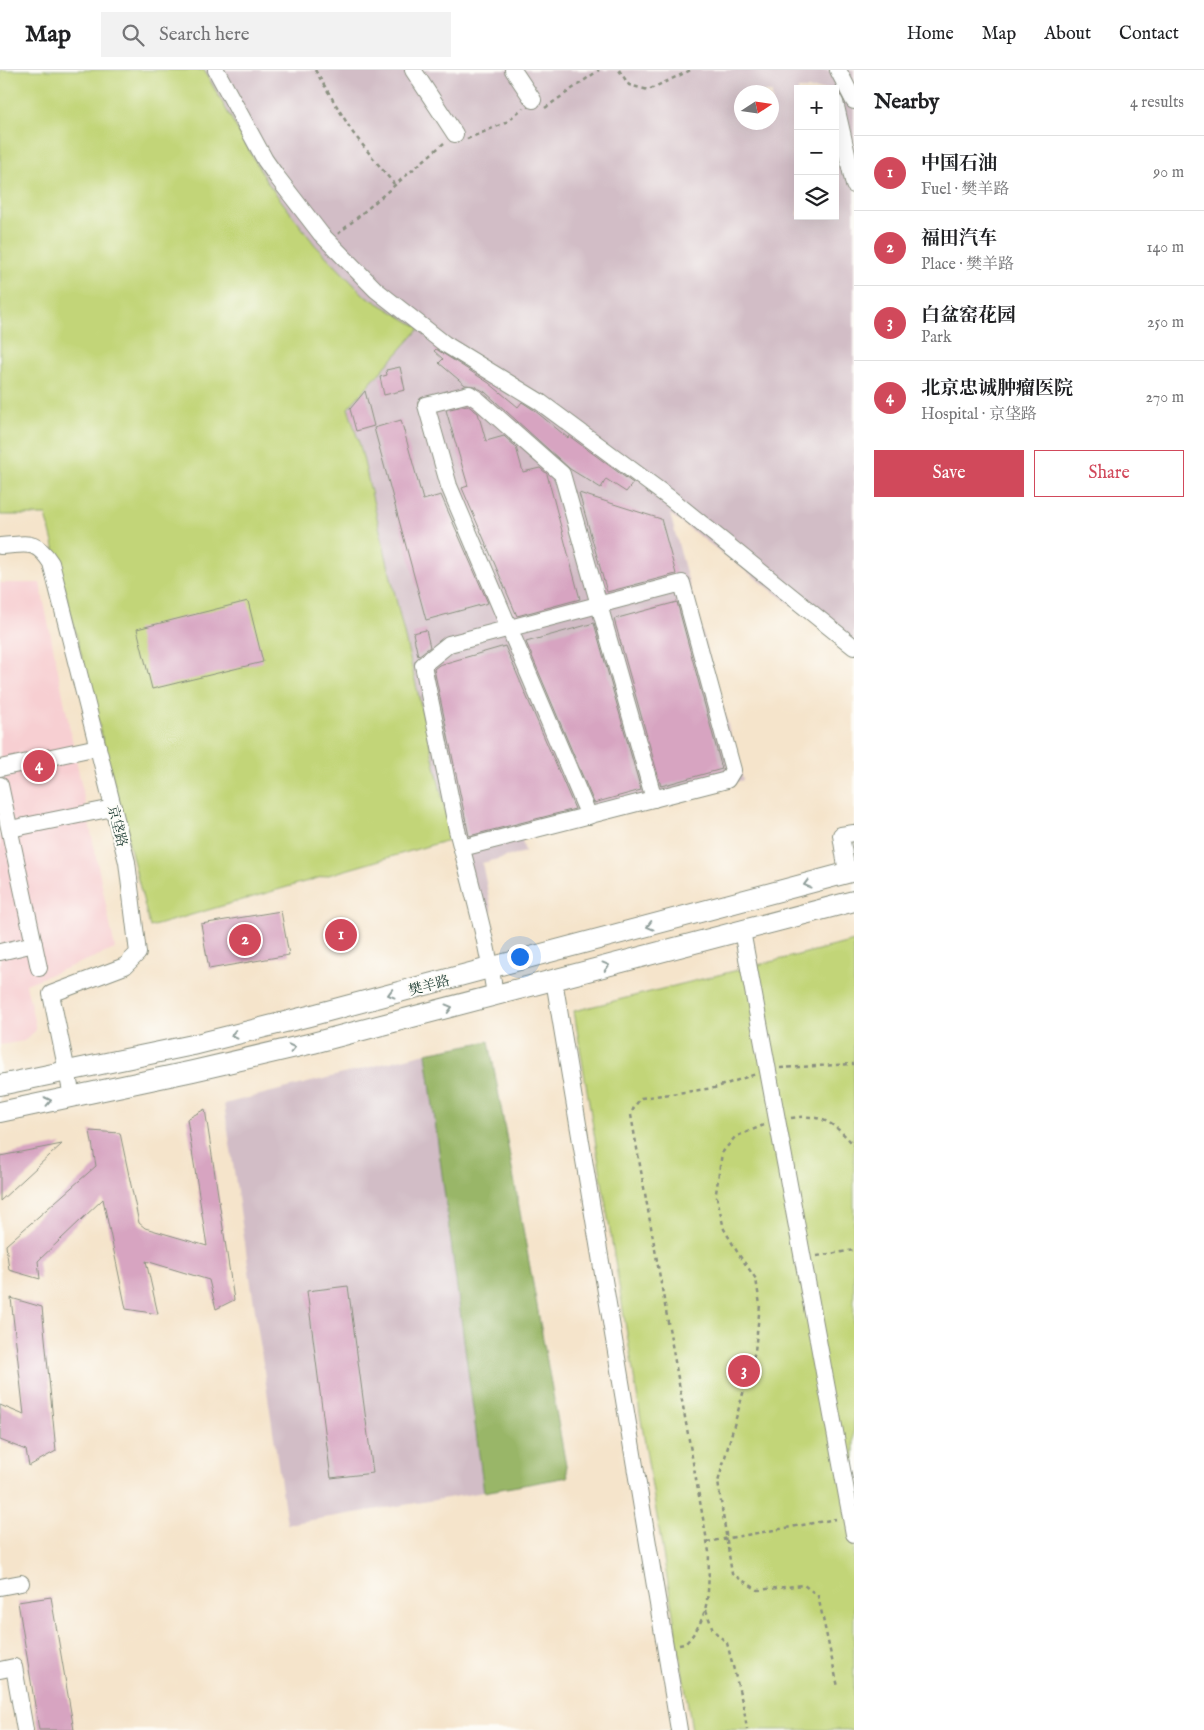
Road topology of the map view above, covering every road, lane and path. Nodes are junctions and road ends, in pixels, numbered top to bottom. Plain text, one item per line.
1 (216, 70) edge
2 (315, 70) edge
3 (413, 70) edge
4 (513, 70) edge
5 (619, 70) edge
6 (691, 70) edge
7 (838, 70) edge
8 (836, 85) edge
9 (534, 100) dead end
10 (854, 100) edge
11 (839, 119) edge
12 (455, 134) dead end
13 (394, 184) dead end
14 (854, 185) edge
15 (0, 546) edge
16 (599, 605) junction
17 (510, 628) junction
18 (854, 647) edge
19 (98, 746) junction
20 (0, 768) edge
21 (0, 785) edge
22 (654, 799) junction
23 (113, 808) junction
24 (590, 816) junction
25 (10, 829) junction
26 (854, 833) edge
27 (462, 848) junction
28 (850, 872) edge
29 (854, 901) edge
30 (742, 931) junction
31 (34, 944) junction
32 (0, 952) edge
33 (40, 968) dead end
34 (491, 968) junction
35 (554, 980) junction
36 (494, 996) junction
37 (854, 1064) edge
38 (768, 1069) junction
39 (67, 1071) junction
40 (0, 1085) edge
41 (72, 1096) junction
42 (0, 1112) edge
43 (778, 1120) junction
44 (854, 1145) edge
45 (854, 1250) edge
46 (803, 1258) junction
47 (851, 1516) junction
48 (854, 1534) edge
49 (727, 1538) junction
50 (707, 1542) junction
51 (21, 1583) dead end
52 (0, 1587) edge
53 (706, 1608) junction
54 (665, 1646) junction
55 (0, 1670) edge
56 (838, 1686) dead end
57 (25, 1730) edge
58 (679, 1730) edge
59 (747, 1730) edge

1 - 18 street
2 - 13 path
3 - 12 street
4 - 9 street
5 - 6 path
7 - 8 street
7 - 10 street
11 - 14 street
15 - 19 street, 京垡路
16 - 17 street
16 - 17 street
16 - 22 street
16 - 22 street
17 - 24 street
17 - 27 street
19 - 20 street
19 - 23 street, 京垡路
21 - 25 street
22 - 24 street
23 - 25 street
23 - 39 street, 京垡路
24 - 27 street
25 - 31 street
26 - 28 street
27 - 34 street
28 -> 34 main road, 樊羊路
29 - 30 main road, 樊羊路
35 -> 30 main road, 樊羊路
30 - 38 street
31 - 32 street
31 - 33 street
34 - 36 street
34 -> 39 main road, 樊羊路
35 - 36 main road, 樊羊路
35 - 54 street
41 -> 36 main road, 樊羊路
37 - 38 path
38 - 43 street
38 - 50 path
39 - 40 main road, 樊羊路
39 - 41 street, 京垡路
42 -> 41 main road, 樊羊路
43 - 44 path
43 - 46 street
43 - 49 path
45 - 46 path
46 - 47 street
47 - 48 street
47 - 49 path
49 - 50 path
49 - 56 path
50 - 53 path
51 - 52 street
53 - 54 path
53 - 59 path
54 - 58 street
55 - 57 street

